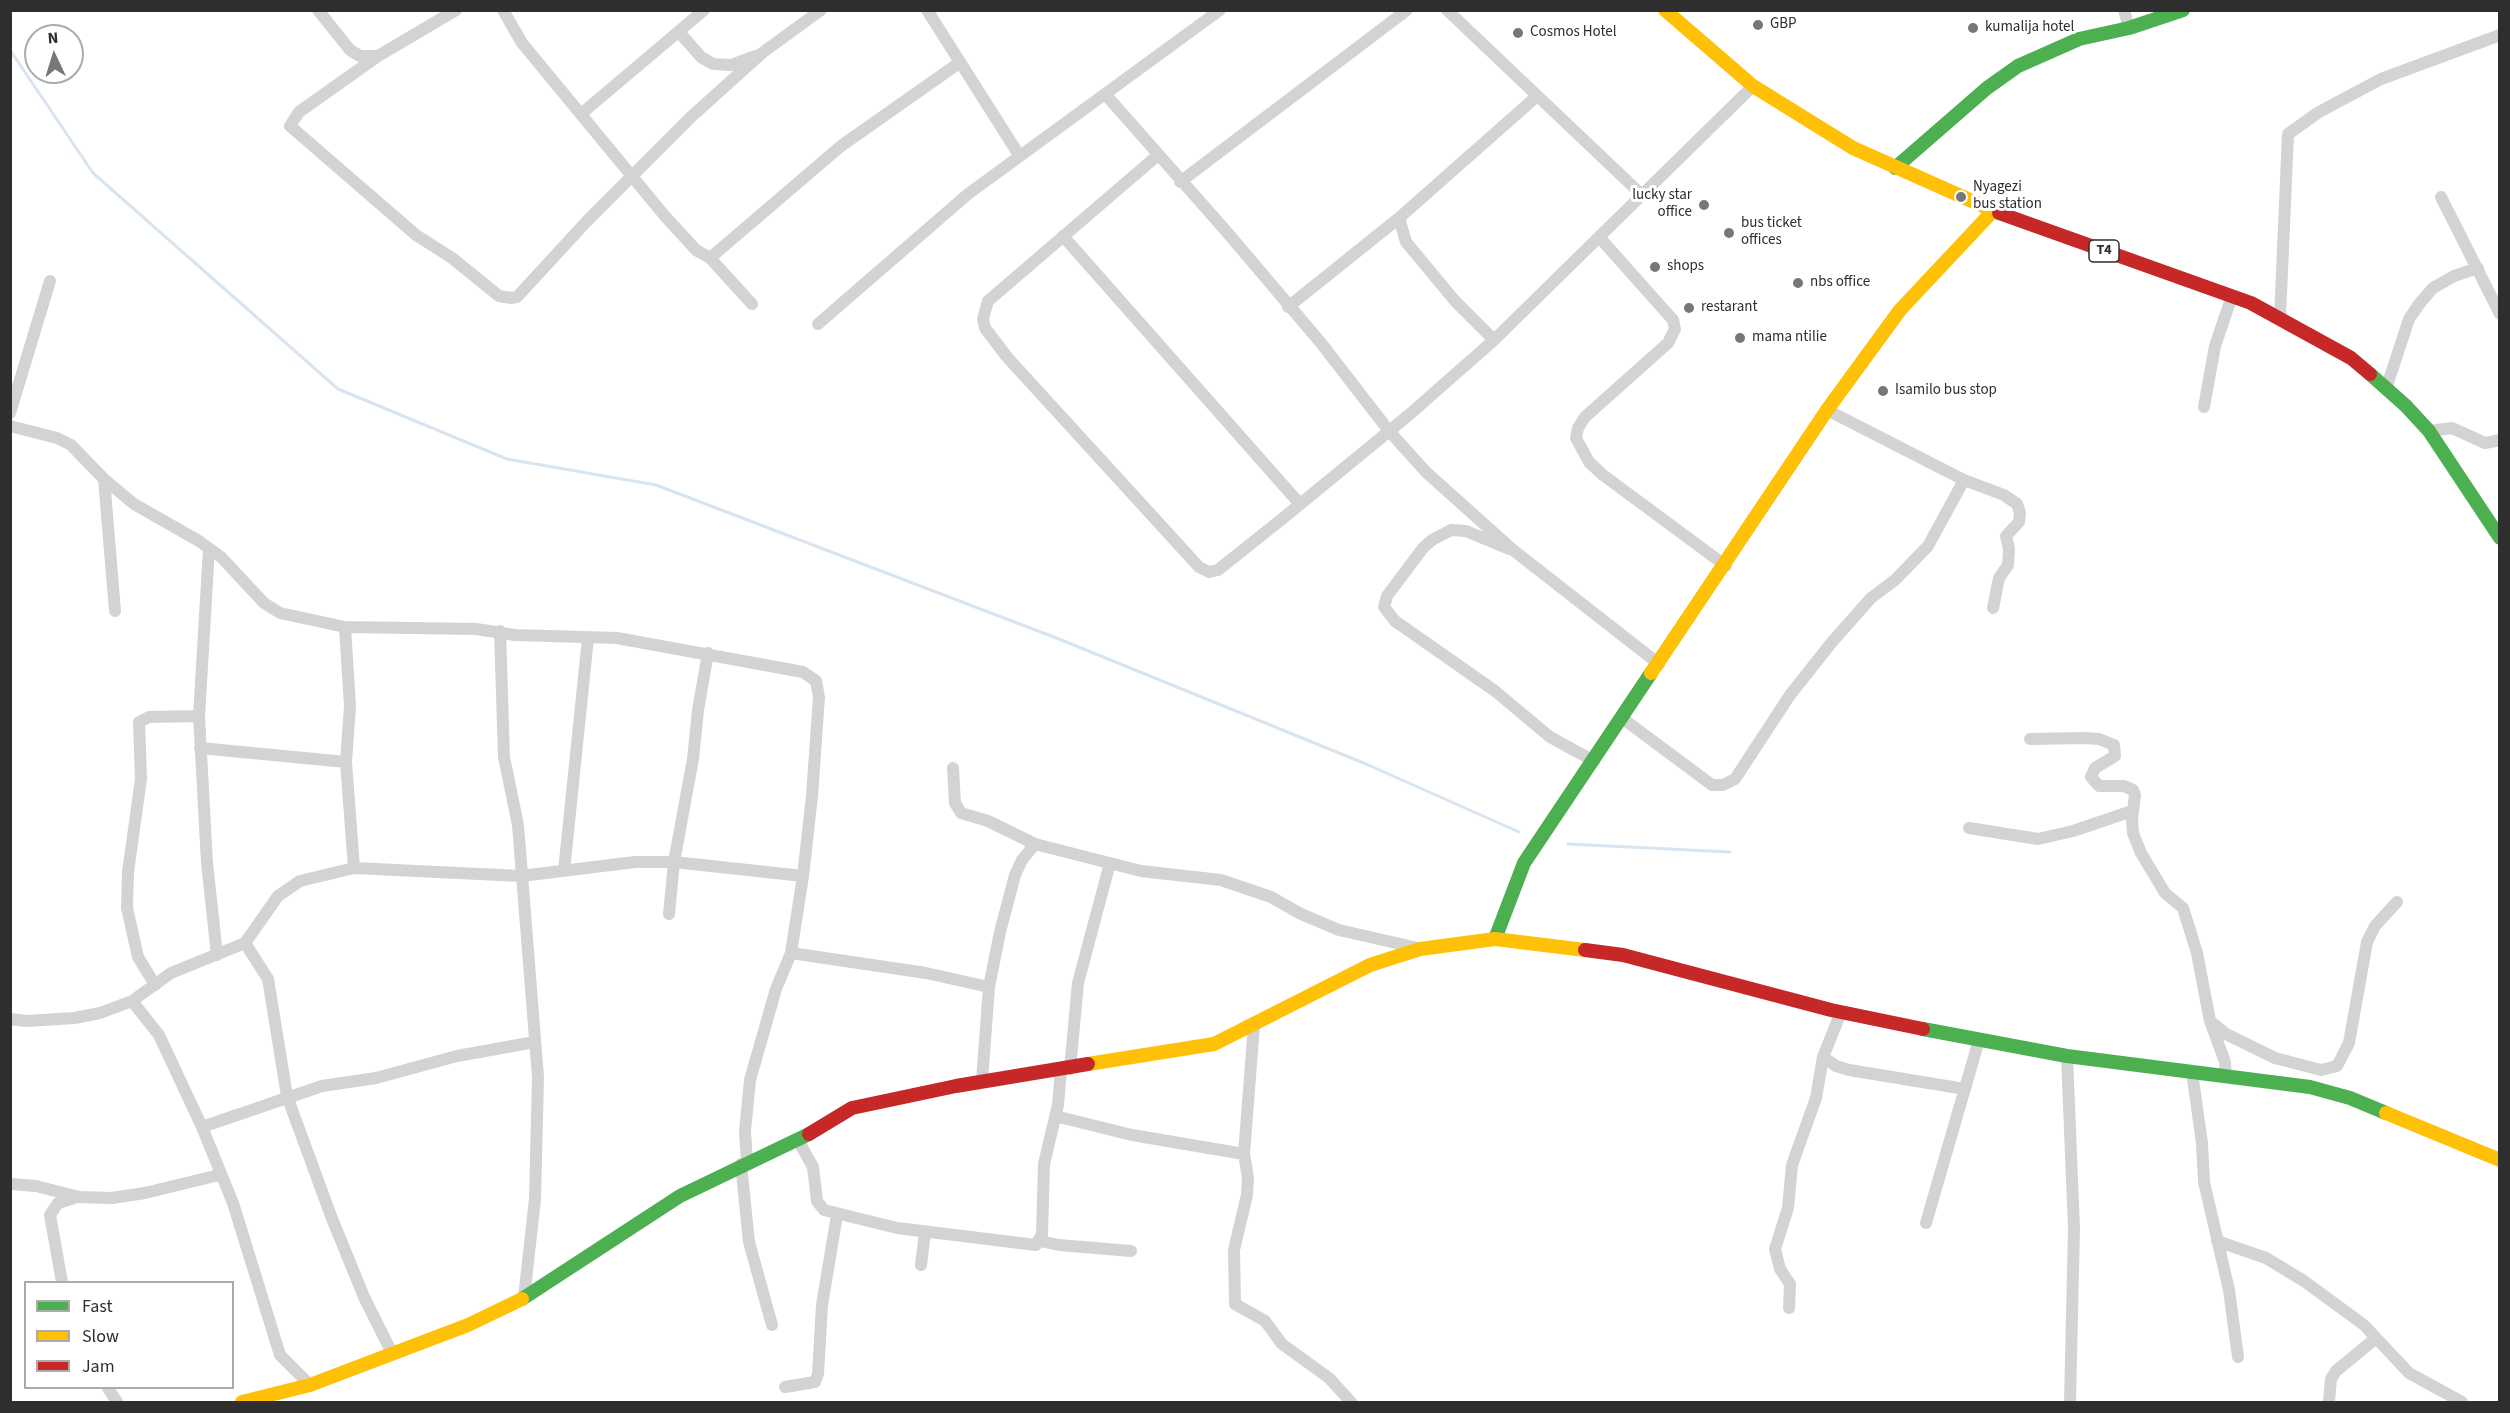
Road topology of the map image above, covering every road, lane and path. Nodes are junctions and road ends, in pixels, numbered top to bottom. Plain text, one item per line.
1 (318, 10) edge
2 (456, 10) edge
3 (503, 10) edge
4 (821, 10) edge
5 (927, 10) edge
6 (1220, 10) edge
7 (1407, 10) edge
8 (1447, 10) edge
9 (1665, 10) edge
10 (2124, 10) edge
11 (2182, 10) edge
12 (697, 13) edge
13 (2129, 28) junction
14 (679, 32) junction
15 (2499, 35) edge
16 (762, 53) junction
17 (378, 56) junction
18 (959, 63) junction
19 (1753, 86) junction
20 (1106, 95) junction
21 (1536, 97) junction
22 (582, 114) junction
23 (1158, 155) junction
24 (1019, 156) junction
25 (1895, 168) junction
26 (632, 177) junction
27 (1180, 182) junction
28 (1642, 196) junction
29 (2441, 197) dead end
30 (1993, 212) junction
31 (1399, 218) junction
32 (1063, 236) junction
33 (1600, 238) junction
34 (710, 258) junction
35 (2478, 268) junction
36 (50, 281) dead end
37 (2232, 296) junction
38 (752, 304) dead end
39 (1288, 307) junction
40 (2499, 314) edge
41 (2280, 317) junction
42 (818, 324) dead end
43 (1494, 340) junction
44 (2386, 389) junction
45 (2204, 407) dead end
46 (1827, 410) junction
47 (10, 413) edge
48 (10, 426) edge
49 (1389, 431) junction
50 (2429, 431) junction
51 (2499, 440) edge
52 (104, 479) junction
53 (1964, 480) junction
54 (1299, 503) junction
55 (2499, 537) edge
56 (209, 549) junction
57 (1514, 550) junction
58 (1726, 566) junction
59 (1993, 608) dead end
60 (115, 611) dead end
61 (345, 627) junction
62 (500, 631) junction
63 (588, 638) junction
64 (708, 654) junction
65 (1659, 664) junction
66 (199, 716) junction
67 (1622, 718) junction
68 (2030, 739) dead end
69 (200, 748) junction
70 (1594, 760) junction
71 (346, 762) junction
72 (953, 768) dead end
73 (2132, 811) junction
74 (1969, 828) dead end
75 (1035, 844) junction
76 (674, 862) junction
77 (1110, 863) junction
78 (354, 868) junction
79 (564, 871) junction
80 (521, 876) junction
81 (802, 876) junction
82 (2397, 902) dead end
83 (669, 914) dead end
84 (1495, 939) junction
85 (245, 943) junction
86 (1420, 949) junction
87 (791, 953) junction
88 (217, 955) junction
89 (155, 985) junction
90 (989, 987) junction
91 (132, 1001) junction
92 (1841, 1012) junction
93 (10, 1019) edge
94 (2210, 1021) junction
95 (1254, 1025) junction
96 (1979, 1040) junction
97 (535, 1042) junction
98 (2067, 1056) junction
99 (1822, 1057) junction
100 (1065, 1069) junction
101 (2192, 1072) junction
102 (2226, 1076) junction
103 (982, 1081) junction
104 (1965, 1089) junction
105 (287, 1096) junction
106 (1055, 1116) junction
107 (202, 1126) junction
108 (798, 1140) junction
109 (1244, 1154) junction
110 (2499, 1160) edge
111 (744, 1163) junction
112 (219, 1175) junction
113 (10, 1184) edge
114 (79, 1197) junction
115 (837, 1215) junction
116 (1926, 1223) dead end
117 (925, 1232) junction
118 (1040, 1241) junction
119 (2217, 1241) junction
120 (1131, 1251) dead end
121 (921, 1265) dead end
122 (63, 1281) edge
123 (524, 1298) junction
124 (1789, 1308) dead end
125 (772, 1325) dead end
126 (2376, 1338) junction
127 (392, 1353) junction
128 (2238, 1357) dead end
129 (310, 1385) junction
130 (785, 1387) dead end
131 (109, 1389) edge
132 (117, 1402) edge
133 (242, 1402) edge
134 (1351, 1402) edge
135 (2070, 1402) edge
136 (2328, 1402) edge
137 (2462, 1402) edge

1 - 17 street
2 - 17 street
3 - 22 street
4 - 16 street
5 - 18 street
6 - 20 street
7 - 27 street
8 - 21 street
9 - 19 main road, T4
10 - 13 street
11 - 13 main road
12 - 14 street
13 - 25 main road
14 - 16 street
14 - 22 street
15 - 41 street
16 - 26 street
17 - 26 street
18 - 24 street
18 - 34 street
19 - 25 main road, T4
19 - 28 street
20 - 23 street
20 - 24 street
21 - 28 street
21 - 31 street
22 - 26 street
23 - 27 street
23 - 32 street
24 - 42 street
25 - 30 main road, T4
26 - 34 street
27 - 39 street
28 - 33 street
29 - 35 street
30 - 37 main road, T4
30 - 46 main road
31 - 39 street
31 - 43 street
32 - 54 street
32 - 54 street
33 - 43 street
33 - 58 street
34 - 38 street
35 - 40 street
35 - 44 street
36 - 47 street
37 - 41 main road, T4
37 - 45 street
39 - 49 street
41 - 44 main road, T4
43 - 49 street
44 - 50 main road, T4
46 - 53 street
46 - 58 main road
48 - 52 street
49 - 54 street
49 - 57 street
50 - 51 street
50 - 55 main road, T4
52 - 56 street
52 - 60 street
53 - 59 street
53 - 67 street
56 - 61 street
56 - 66 street
57 - 65 street
57 - 70 street
58 - 65 main road
61 - 62 street
61 - 71 street
62 - 63 street
62 - 80 street
63 - 64 street
63 - 79 street
64 - 76 street
64 - 81 street
65 - 67 main road
66 - 69 street
66 - 89 street
67 - 70 main road
68 - 73 street
69 - 71 street
69 - 88 street
70 - 84 main road
71 - 78 street
72 - 75 street
73 - 74 street
73 - 94 street
75 - 77 street
75 - 90 street
76 - 79 street
76 - 81 street
76 - 83 street
77 - 86 street
77 - 100 street
78 - 80 street
78 - 85 street
79 - 80 street
80 - 97 street
81 - 87 street
82 - 94 street
84 - 86 main road
84 - 92 main road
85 - 88 street
85 - 105 street
86 - 95 main road
87 - 90 street
87 - 111 street
88 - 89 street
89 - 91 street
90 - 103 street
91 - 93 street
91 - 107 street
92 - 96 main road
92 - 99 street
94 - 102 street
95 - 100 main road
95 - 109 street
96 - 98 main road
96 - 104 street
97 - 105 street
97 - 123 street
98 - 101 main road
98 - 135 street
99 - 104 street
99 - 124 street
100 - 103 main road
100 - 106 street
101 - 102 main road
101 - 119 street
102 - 110 main road
103 - 108 main road
104 - 116 street
105 - 107 street
105 - 127 street
106 - 109 street
106 - 118 street
107 - 112 street
108 - 111 main road
108 - 115 street
109 - 134 street
111 - 123 main road
111 - 125 street
112 - 114 street
112 - 129 street
113 - 114 street
114 - 122 street
115 - 117 street
115 - 130 street
117 - 118 street
117 - 121 street
118 - 120 street
119 - 126 street
119 - 128 street
123 - 127 main road
126 - 136 street
126 - 137 street
127 - 129 main road
129 - 133 main road
131 - 132 street

